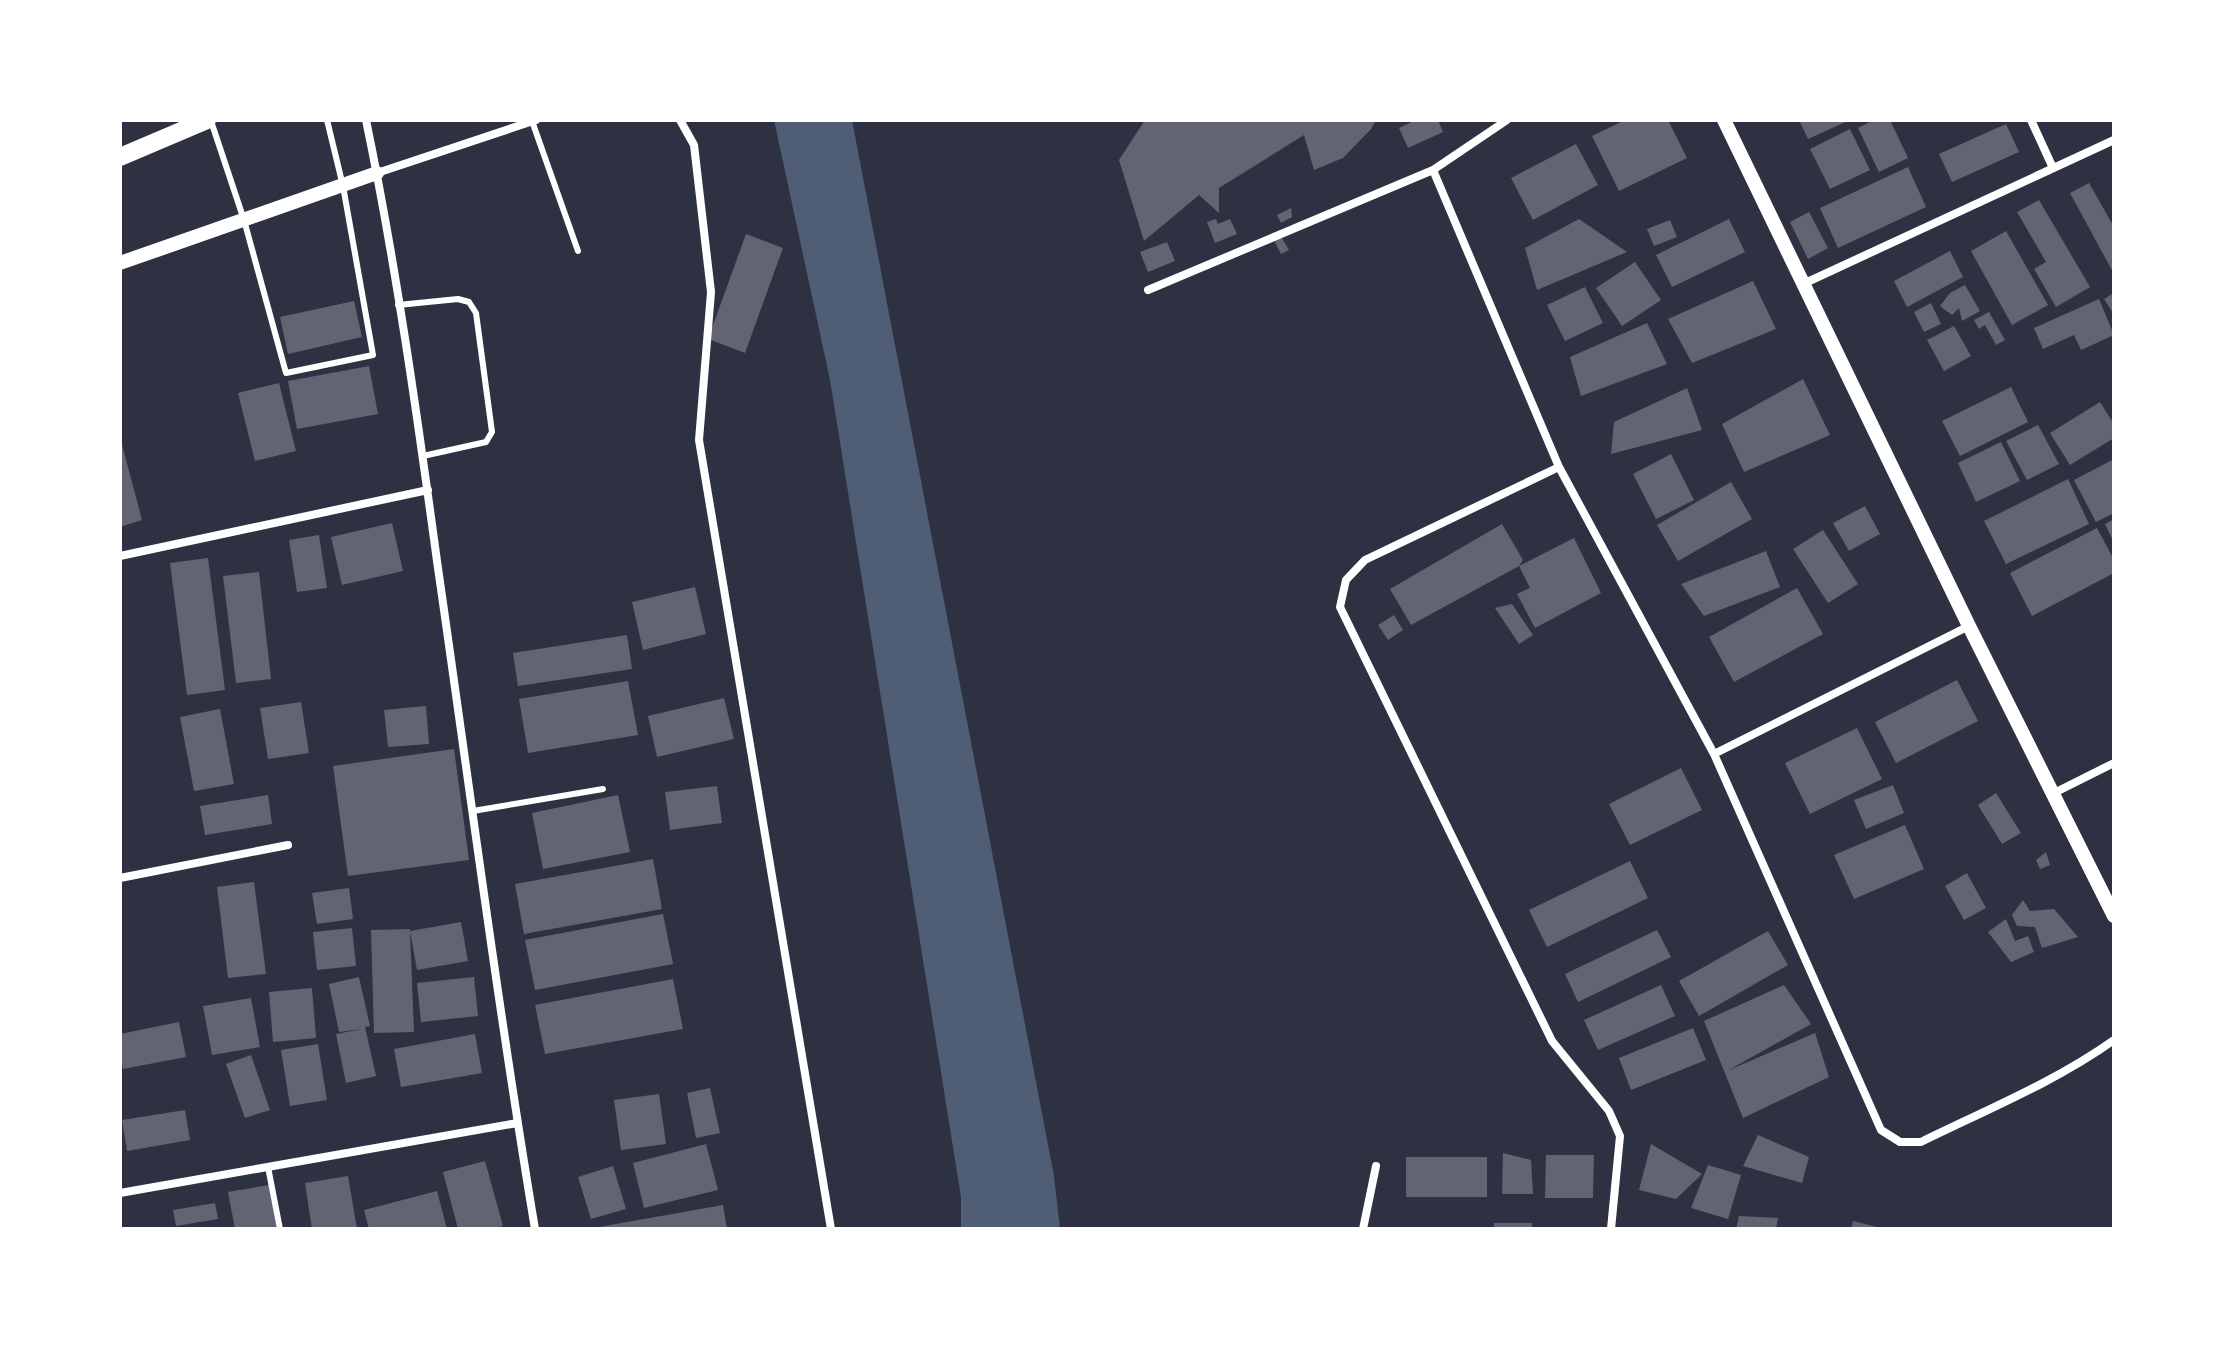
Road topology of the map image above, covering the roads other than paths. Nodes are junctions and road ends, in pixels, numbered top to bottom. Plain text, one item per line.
1 (209, 120) edge
2 (327, 120) edge
3 (366, 120) edge
4 (680, 120) edge
5 (1507, 120) edge
6 (1724, 120) edge
7 (2031, 120) edge
8 (534, 121) edge
9 (2114, 140) edge
10 (120, 157) edge
11 (2053, 168) junction
12 (1433, 170) junction
13 (377, 173) junction
14 (343, 186) junction
15 (244, 220) junction
16 (578, 251) dead end
17 (120, 263) edge
18 (1802, 284) junction
19 (1148, 290) dead end
20 (398, 305) junction
21 (423, 456) junction
22 (1559, 467) junction
23 (428, 490) junction
24 (120, 556) edge
25 (1969, 626) junction
26 (1714, 754) junction
27 (2114, 763) edge
28 (603, 789) dead end
29 (2052, 794) junction
30 (473, 811) junction
31 (288, 845) dead end
32 (120, 878) edge
33 (2114, 916) edge
34 (2114, 1040) edge
35 (517, 1123) junction
36 (1376, 1166) dead end
37 (268, 1167) junction
38 (120, 1193) edge
39 (280, 1229) edge
40 (535, 1229) edge
41 (831, 1229) edge
42 (1363, 1229) edge
43 (1611, 1229) edge

1 - 10 highway
1 - 15 lane
2 - 14 lane
3 - 13 street
4 - 41 street
5 - 12 street
6 - 18 street
7 - 11 street
8 - 13 street
8 - 16 lane
9 - 11 street
11 - 18 street
12 - 19 street
12 - 22 street
13 - 14 street
13 - 20 street
14 - 15 street
14 - 15 lane
15 - 17 street
18 - 25 street
20 - 21 street
20 - 21 lane
21 - 23 street
22 - 26 street
22 - 43 street
23 - 24 street
23 - 30 street
25 - 26 street
25 - 29 street
26 - 34 street
27 - 29 street
28 - 30 lane
29 - 33 street
30 - 35 street
31 - 32 street
35 - 37 street
35 - 40 street
36 - 42 street
37 - 38 street
37 - 39 lane

